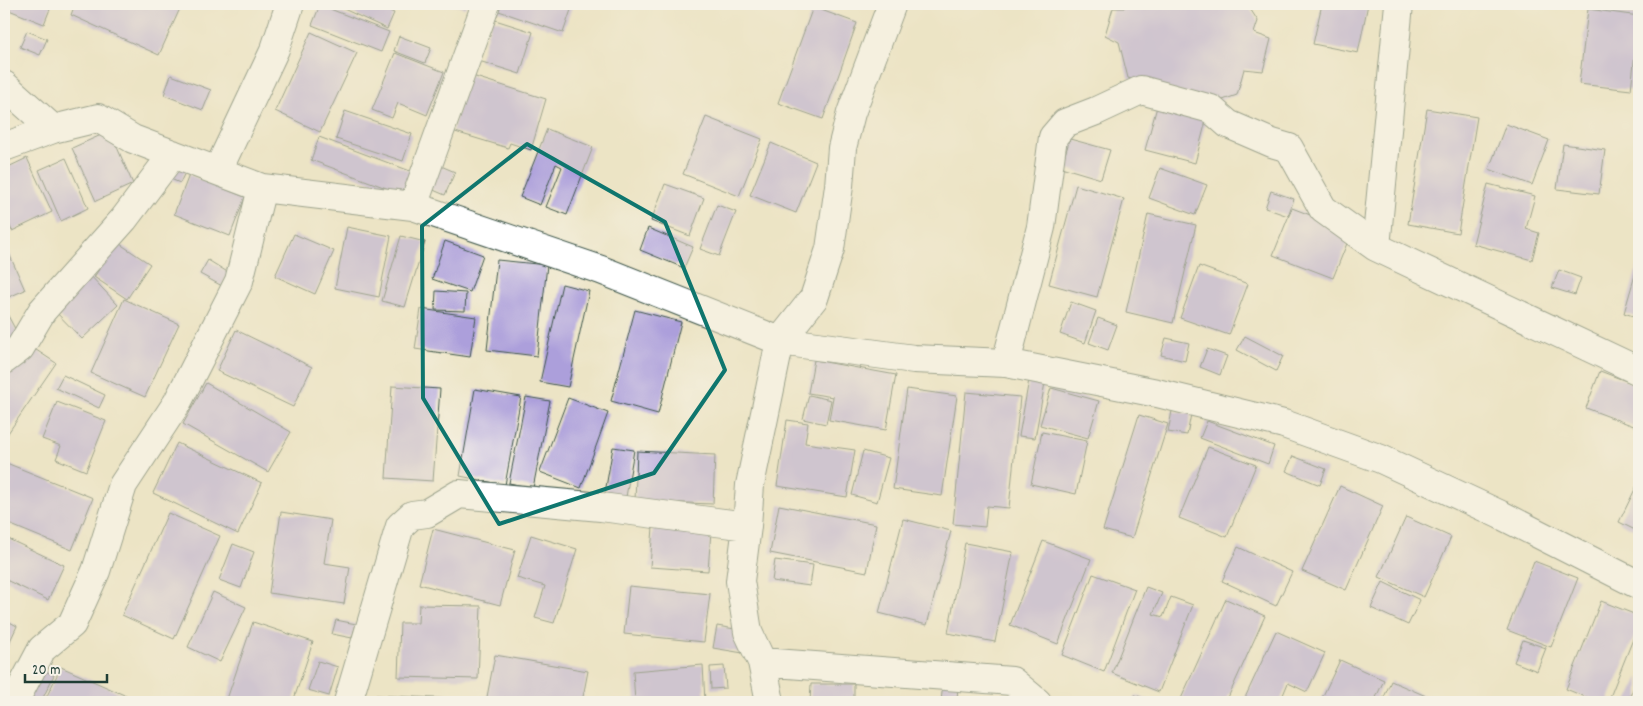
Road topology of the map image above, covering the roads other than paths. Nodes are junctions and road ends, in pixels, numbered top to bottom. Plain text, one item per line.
1 (290, 4) edge
2 (486, 4) edge
3 (892, 4) edge
4 (1399, 4) edge
5 (4, 85) edge
6 (53, 129) junction
7 (4, 147) edge
8 (173, 154) junction
9 (218, 170) junction
10 (262, 188) junction
11 (413, 206) junction
12 (1376, 247) junction
13 (780, 341) junction
14 (4, 360) edge
15 (1006, 363) junction
16 (1639, 371) edge
17 (747, 526) junction
18 (1639, 585) edge
19 (762, 662) junction
20 (14, 702) edge
21 (348, 702) edge
22 (770, 702) edge
23 (1037, 702) edge

1 - 9 street
2 - 11 street
3 - 13 street
4 - 12 street
5 - 6 street
6 - 7 street
6 - 8 street
8 - 9 street
8 - 14 street
9 - 10 street
10 - 11 street
10 - 20 street
11 - 13 street
12 - 15 street
12 - 16 street
13 - 15 street
13 - 17 street
15 - 18 street
17 - 19 street
17 - 21 street
19 - 22 street
19 - 23 street

